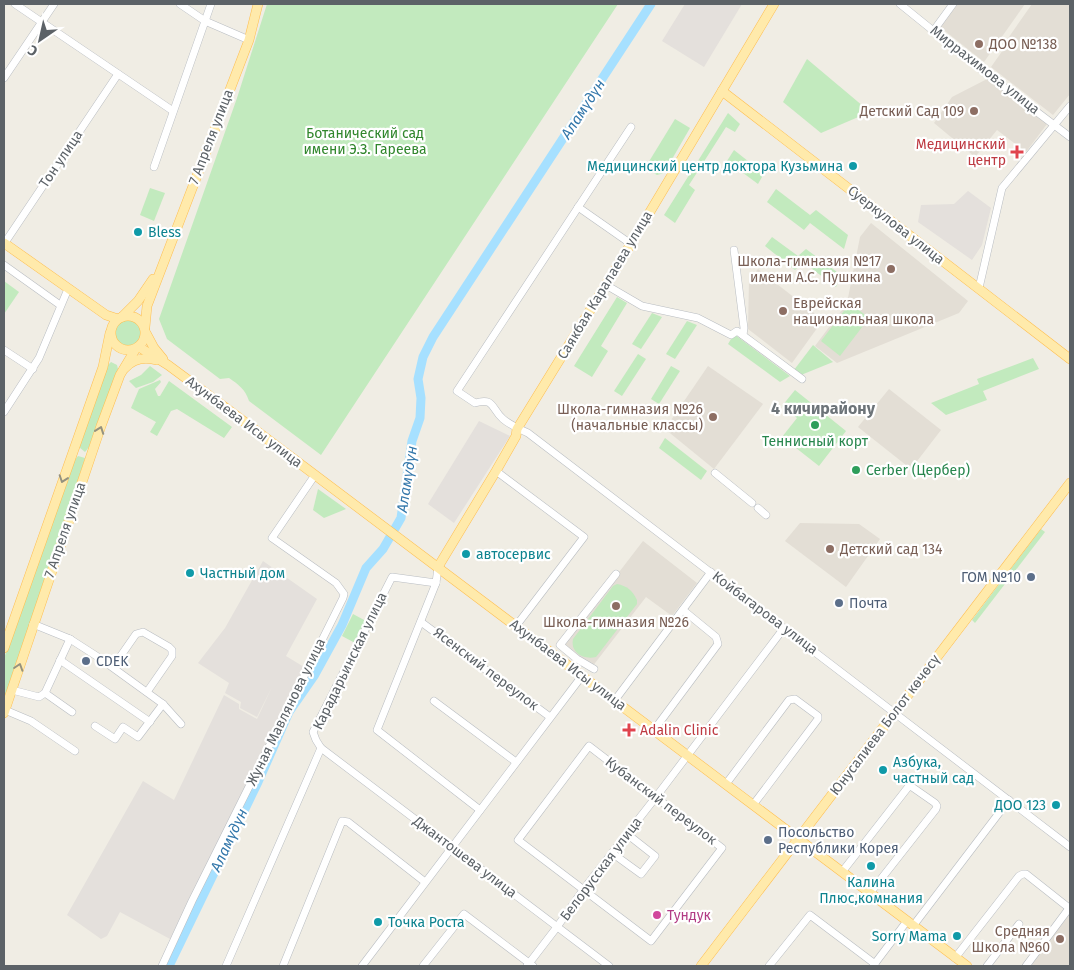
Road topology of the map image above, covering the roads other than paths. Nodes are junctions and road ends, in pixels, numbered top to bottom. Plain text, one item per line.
1 (15, 4) edge
2 (54, 4) edge
3 (180, 4) edge
4 (211, 4) edge
5 (258, 4) edge
6 (774, 4) edge
7 (900, 4) edge
8 (953, 4) edge
9 (205, 21) junction
10 (42, 22) junction
11 (934, 30) junction
12 (248, 40) junction
13 (118, 74) junction
14 (4, 78) edge
15 (722, 91) junction
16 (1070, 106) edge
17 (173, 111) junction
18 (1054, 125) junction
19 (631, 127) dead end
20 (1070, 137) edge
21 (154, 167) dead end
22 (578, 207) junction
23 (4, 244) edge
24 (631, 244) junction
25 (734, 250) dead end
26 (4, 265) edge
27 (160, 269) junction
28 (606, 285) junction
29 (979, 288) junction
30 (68, 289) junction
31 (60, 305) junction
32 (100, 312) junction
33 (120, 318) junction
34 (145, 330) junction
35 (111, 332) junction
36 (743, 335) junction
37 (137, 348) junction
38 (4, 350) edge
39 (1070, 359) edge
40 (168, 365) junction
41 (32, 369) junction
42 (122, 370) junction
43 (802, 378) dead end
44 (4, 412) edge
45 (518, 429) junction
46 (73, 451) junction
47 (90, 457) junction
48 (496, 471) junction
49 (715, 473) dead end
50 (315, 475) junction
51 (1070, 484) edge
52 (766, 515) dead end
53 (438, 567) junction
54 (711, 572) junction
55 (616, 574) dead end
56 (436, 583) junction
57 (683, 610) junction
58 (422, 622) junction
59 (33, 624) junction
60 (516, 626) junction
61 (784, 628) junction
62 (70, 639) junction
63 (4, 648) edge
64 (60, 660) junction
65 (113, 668) junction
66 (594, 669) dead end
67 (582, 676) junction
68 (12, 690) junction
69 (147, 692) junction
70 (45, 693) junction
71 (615, 700) junction
72 (434, 701) dead end
73 (163, 704) junction
74 (4, 712) edge
75 (72, 712) dead end
76 (895, 712) junction
77 (550, 717) junction
78 (150, 722) junction
79 (181, 724) dead end
80 (95, 726) dead end
81 (654, 730) junction
82 (321, 748) junction
83 (75, 751) dead end
84 (687, 755) junction
85 (516, 762) junction
86 (726, 784) junction
87 (656, 797) junction
88 (1009, 800) junction
89 (753, 805) junction
90 (480, 810) junction
91 (627, 834) junction
92 (798, 839) junction
93 (452, 847) junction
94 (1070, 847) edge
95 (612, 853) junction
96 (842, 872) junction
97 (425, 882) junction
98 (583, 890) junction
99 (870, 893) junction
100 (1070, 907) edge
101 (910, 923) junction
102 (1020, 924) dead end
103 (558, 927) junction
104 (955, 958) junction
105 (530, 965) edge
106 (874, 965) edge
107 (162, 966) edge
108 (226, 966) edge
109 (283, 966) edge
110 (362, 966) edge
111 (423, 966) edge
112 (609, 966) edge
113 (701, 966) edge
114 (769, 966) edge
115 (967, 966) edge
116 (987, 966) edge
117 (1026, 966) edge

1 - 10 street
2 - 10 street
3 - 9 street
4 - 9 street
5 - 12 main road, 7 Апреля улица
6 - 15 main road, Саякбая Каралаева улица
7 - 11 street, Миррахимова улица
8 - 11 street
9 - 12 street
9 - 17 street
10 - 13 street
10 - 14 street
11 - 18 street, Миррахимова улица
12 - 27 main road, 7 Апреля улица
13 - 17 street
13 - 23 street, Тон улица
15 - 24 main road, Саякбая Каралаева улица
15 - 29 main road, Суеркулова улица
16 - 18 street
17 - 21 street
18 - 20 street, Миррахимова улица
18 - 29 street
19 - 22 street
22 - 24 street
22 - 45 street, Койбагарова улица
23 - 30 main road
24 - 28 main road, Саякбая Каралаева улица
25 - 36 street
26 - 31 street
27 - 33 main road, 7 Апреля улица
27 - 34 main road, 7 Апреля улица
28 - 36 street
28 - 45 main road, Саякбая Каралаева улица
29 - 39 main road, Суеркулова улица
30 - 31 street
30 - 32 main road
31 - 41 street
32 - 33 main road
32 - 35 main road
33 - 34 main road
33 - 35 main road
34 - 37 main road
34 - 40 main road, Ахунбаева Исы улица
35 - 37 main road
35 - 46 main road, 7 Апреля улица
36 - 43 street
37 - 40 main road, Ахунбаева Исы улица
37 - 42 main road, 7 Апреля улица
38 - 41 street
40 - 42 main road
40 - 50 main road, Ахунбаева Исы улица
41 - 44 street
47 -> 42 main road, 7 Апреля улица
45 - 48 main road, Саякбая Каралаева улица
45 - 54 street, Койбагарова улица
46 - 47 main road
46 -> 63 main road, 7 Апреля улица
47 - 59 main road, 7 Апреля улица
48 - 53 main road, Саякбая Каралаева улица
48 - 60 street
49 - 52 street
50 - 53 main road, Ахунбаева Исы улица
50 - 107 street, Жуная Мавлянова улица
51 - 76 main road, Юнусалиева Болот көчөсү
53 - 56 street
53 - 60 main road, Ахунбаева Исы улица
54 - 57 street
54 - 61 street, Койбагарова улица
55 - 66 street
56 - 58 street, Ясенский переулок
56 - 82 street, Карадарьинская улица
57 - 71 street
57 - 81 street
58 - 77 street, Ясенский переулок
58 - 90 street, Ясенский переулок
59 - 62 street
68 -> 59 main road, 7 Апреля улица
60 - 67 main road, Ахунбаева Исы улица
61 - 76 street, Койбагарова улица
61 - 84 street, Белорусская улица
62 - 64 street
62 - 65 street
64 - 70 street
64 - 78 street
65 - 69 street
65 - 69 street
67 - 71 main road, Ахунбаева Исы улица
67 - 77 street
68 - 70 street
68 - 74 main road, 7 Апреля улица
69 - 73 street
70 - 75 street
71 - 81 main road, Ахунбаева Исы улица
72 - 85 street
73 - 78 street
73 - 79 street
74 - 83 street
76 - 88 street, Койбагарова улица
76 - 92 main road, Юнусалиева Болот көчөсү
77 - 85 street
78 - 80 street
81 - 84 main road, Ахунбаева Исы улица
82 - 93 street, Джантошева улица
82 - 108 street, Карадарьинская улица
84 - 86 main road, Ахунбаева Исы улица
84 - 87 street, Белорусская улица
85 - 90 street
86 - 89 main road, Ахунбаева Исы улица
86 - 89 street
87 - 91 street, Белорусская улица
87 - 98 street, Кубанский переулок
87 - 98 street, Кубанский переулок
88 - 94 street, Койбагарова улица
88 - 101 street
89 - 92 main road, Ахунбаева Исы улица
90 - 93 street
91 - 95 street, Белорусская улица
91 - 95 street
92 - 96 main road, Ахунбаева Исы улица
92 - 113 main road, Юнусалиева Болот көчөсү
93 - 97 street
93 - 103 street, Джантошева улица
95 - 98 street, Белорусская улица
96 - 99 main road, Ахунбаева Исы улица
96 - 99 street
97 - 109 street
97 - 110 street
98 - 103 street, Белорусская улица
99 - 101 main road, Ахунбаева Исы улица
100 - 104 street
100 - 117 street
101 - 104 main road, Ахунбаева Исы улица
101 - 106 street
102 - 116 street
103 - 105 street, Белорусская улица
103 - 112 street, Джантошева улица
104 - 115 main road, Ахунбаева Исы улица
105 - 111 street
106 - 114 street

